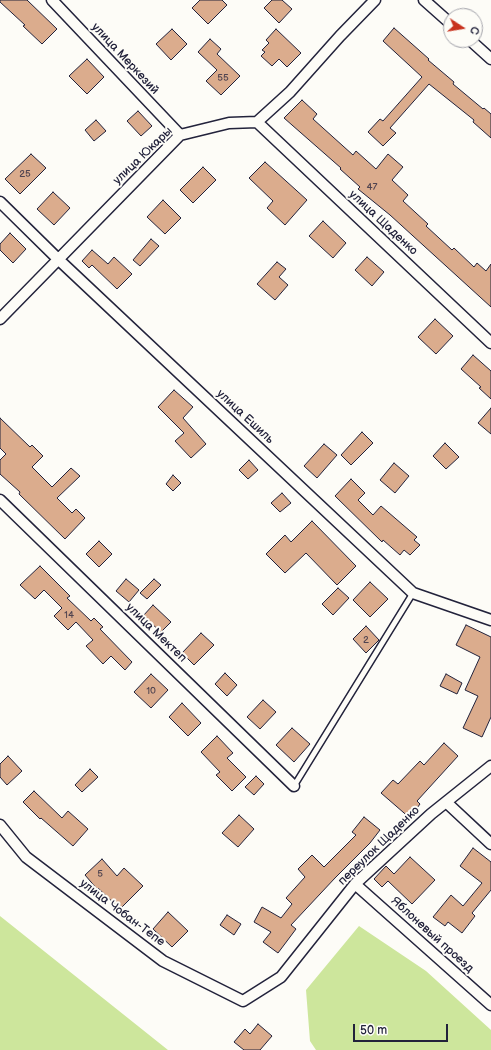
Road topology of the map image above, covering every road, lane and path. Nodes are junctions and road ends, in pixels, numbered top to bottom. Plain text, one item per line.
1 (52, 0) edge
2 (375, 0) edge
3 (424, 0) edge
4 (443, 17) edge
5 (479, 48) edge
6 (491, 59) edge
7 (257, 122) junction
8 (180, 135) junction
9 (0, 202) edge
10 (59, 260) junction
11 (0, 319) edge
12 (491, 342) edge
13 (0, 500) edge
14 (413, 593) junction
15 (491, 620) edge
16 (491, 766) edge
17 (294, 786) joint
18 (446, 802) junction
19 (0, 826) edge
20 (491, 844) edge
21 (355, 884) junction
22 (243, 1001) joint
23 (491, 1005) edge

1 - 8 street, улица Меркезий
2 - 7 street
3 - 4 street
5 - 6 street
7 - 8 street, улица Юкары
7 - 12 street, улица Щаденко
8 - 10 street, улица Юкары
9 - 10 street, улица Ешиль
10 - 11 street, улица Юкары
10 - 14 street, улица Ешиль
13 - 17 street, улица Мектеп
14 - 15 street, улица Ешиль
14 - 17 lane
16 - 18 street, переулок Щаденко
18 - 20 street
18 - 21 street, переулок Щаденко
19 - 22 street, улица Чобан-Тепе
21 - 22 street, переулок Щаденко
21 - 23 street, Яблоневый проезд

